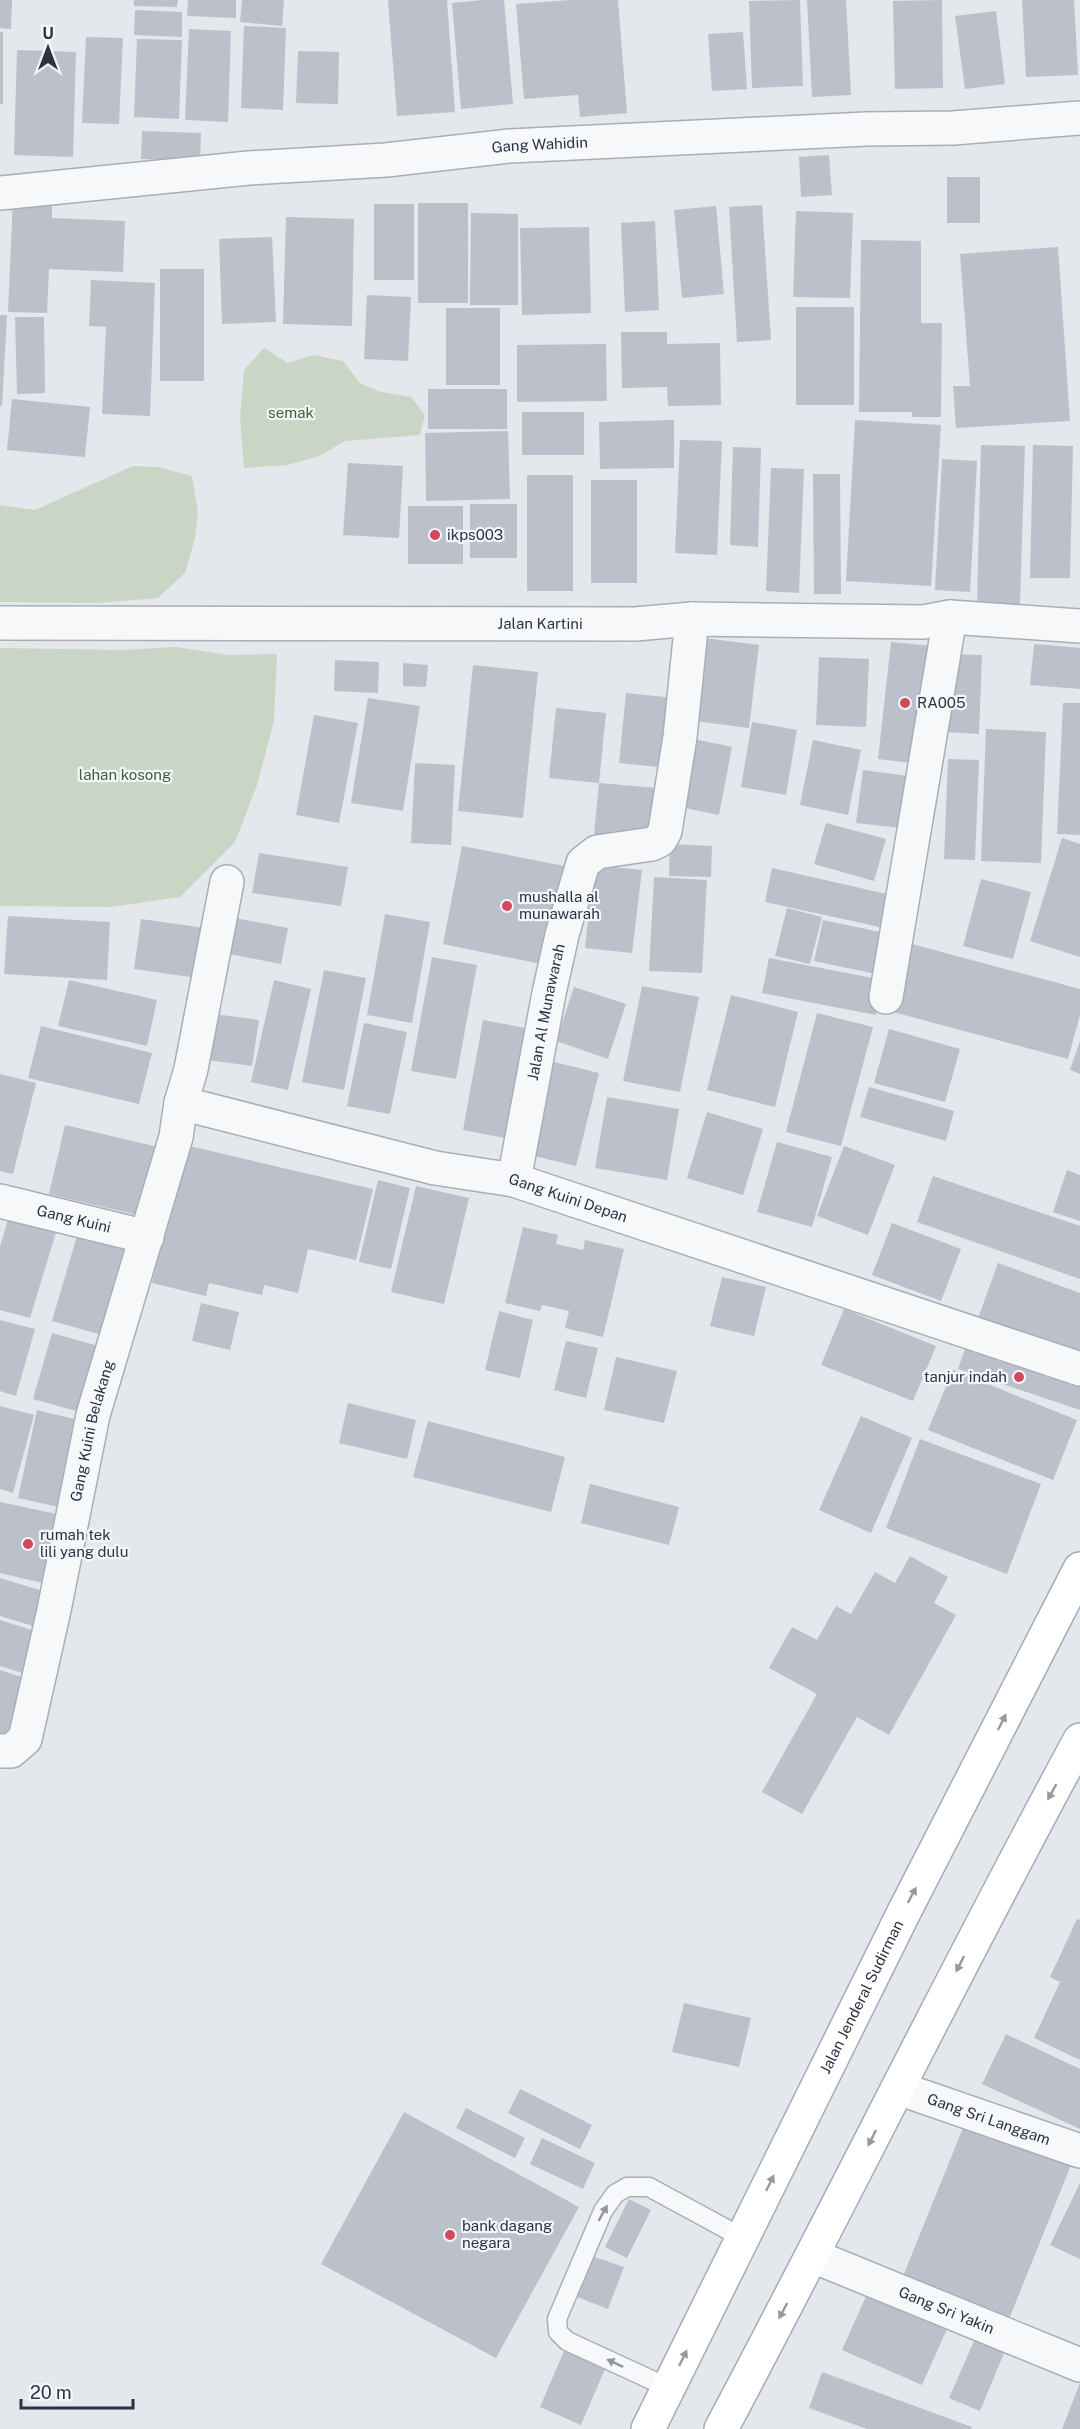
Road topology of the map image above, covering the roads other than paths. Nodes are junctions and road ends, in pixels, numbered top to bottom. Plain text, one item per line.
1 (1080, 118) edge
2 (0, 193) edge
3 (950, 617) junction
4 (692, 619) junction
5 (0, 623) edge
6 (1080, 626) edge
7 (227, 882) dead end
8 (886, 997) dead end
9 (181, 1103) junction
10 (514, 1180) junction
11 (0, 1201) edge
12 (147, 1237) junction
13 (1080, 1369) edge
14 (1080, 1569) edge
15 (1080, 1740) edge
16 (0, 1751) edge
17 (898, 2088) junction
18 (1080, 2151) edge
19 (743, 2238) junction
20 (813, 2256) junction
21 (1080, 2365) edge
22 (669, 2388) junction
23 (648, 2429) edge
24 (721, 2429) edge

1 - 2 street, Gang Wahidin
3 - 4 street, Jalan Kartini
3 - 6 street, Jalan Kartini
3 - 8 street
4 - 5 street, Jalan Kartini
4 - 10 street, Jalan Al Munawarah
7 - 9 street
9 - 10 street, Gang Kuini Depan
9 - 12 street
10 - 13 street, Gang Kuini Depan
11 - 12 street, Gang Kuini
12 - 16 street, Gang Kuini Belakang
19 -> 14 main road, Jalan Jenderal Sudirman
15 -> 17 main road
17 - 18 street, Gang Sri Langgam
17 -> 20 main road
22 -> 19 main road, Jalan Jenderal Sudirman
22 -> 19 lane
20 - 21 street, Gang Sri Yakin
20 -> 24 main road
22 - 23 main road, Jalan Jenderal Sudirman

